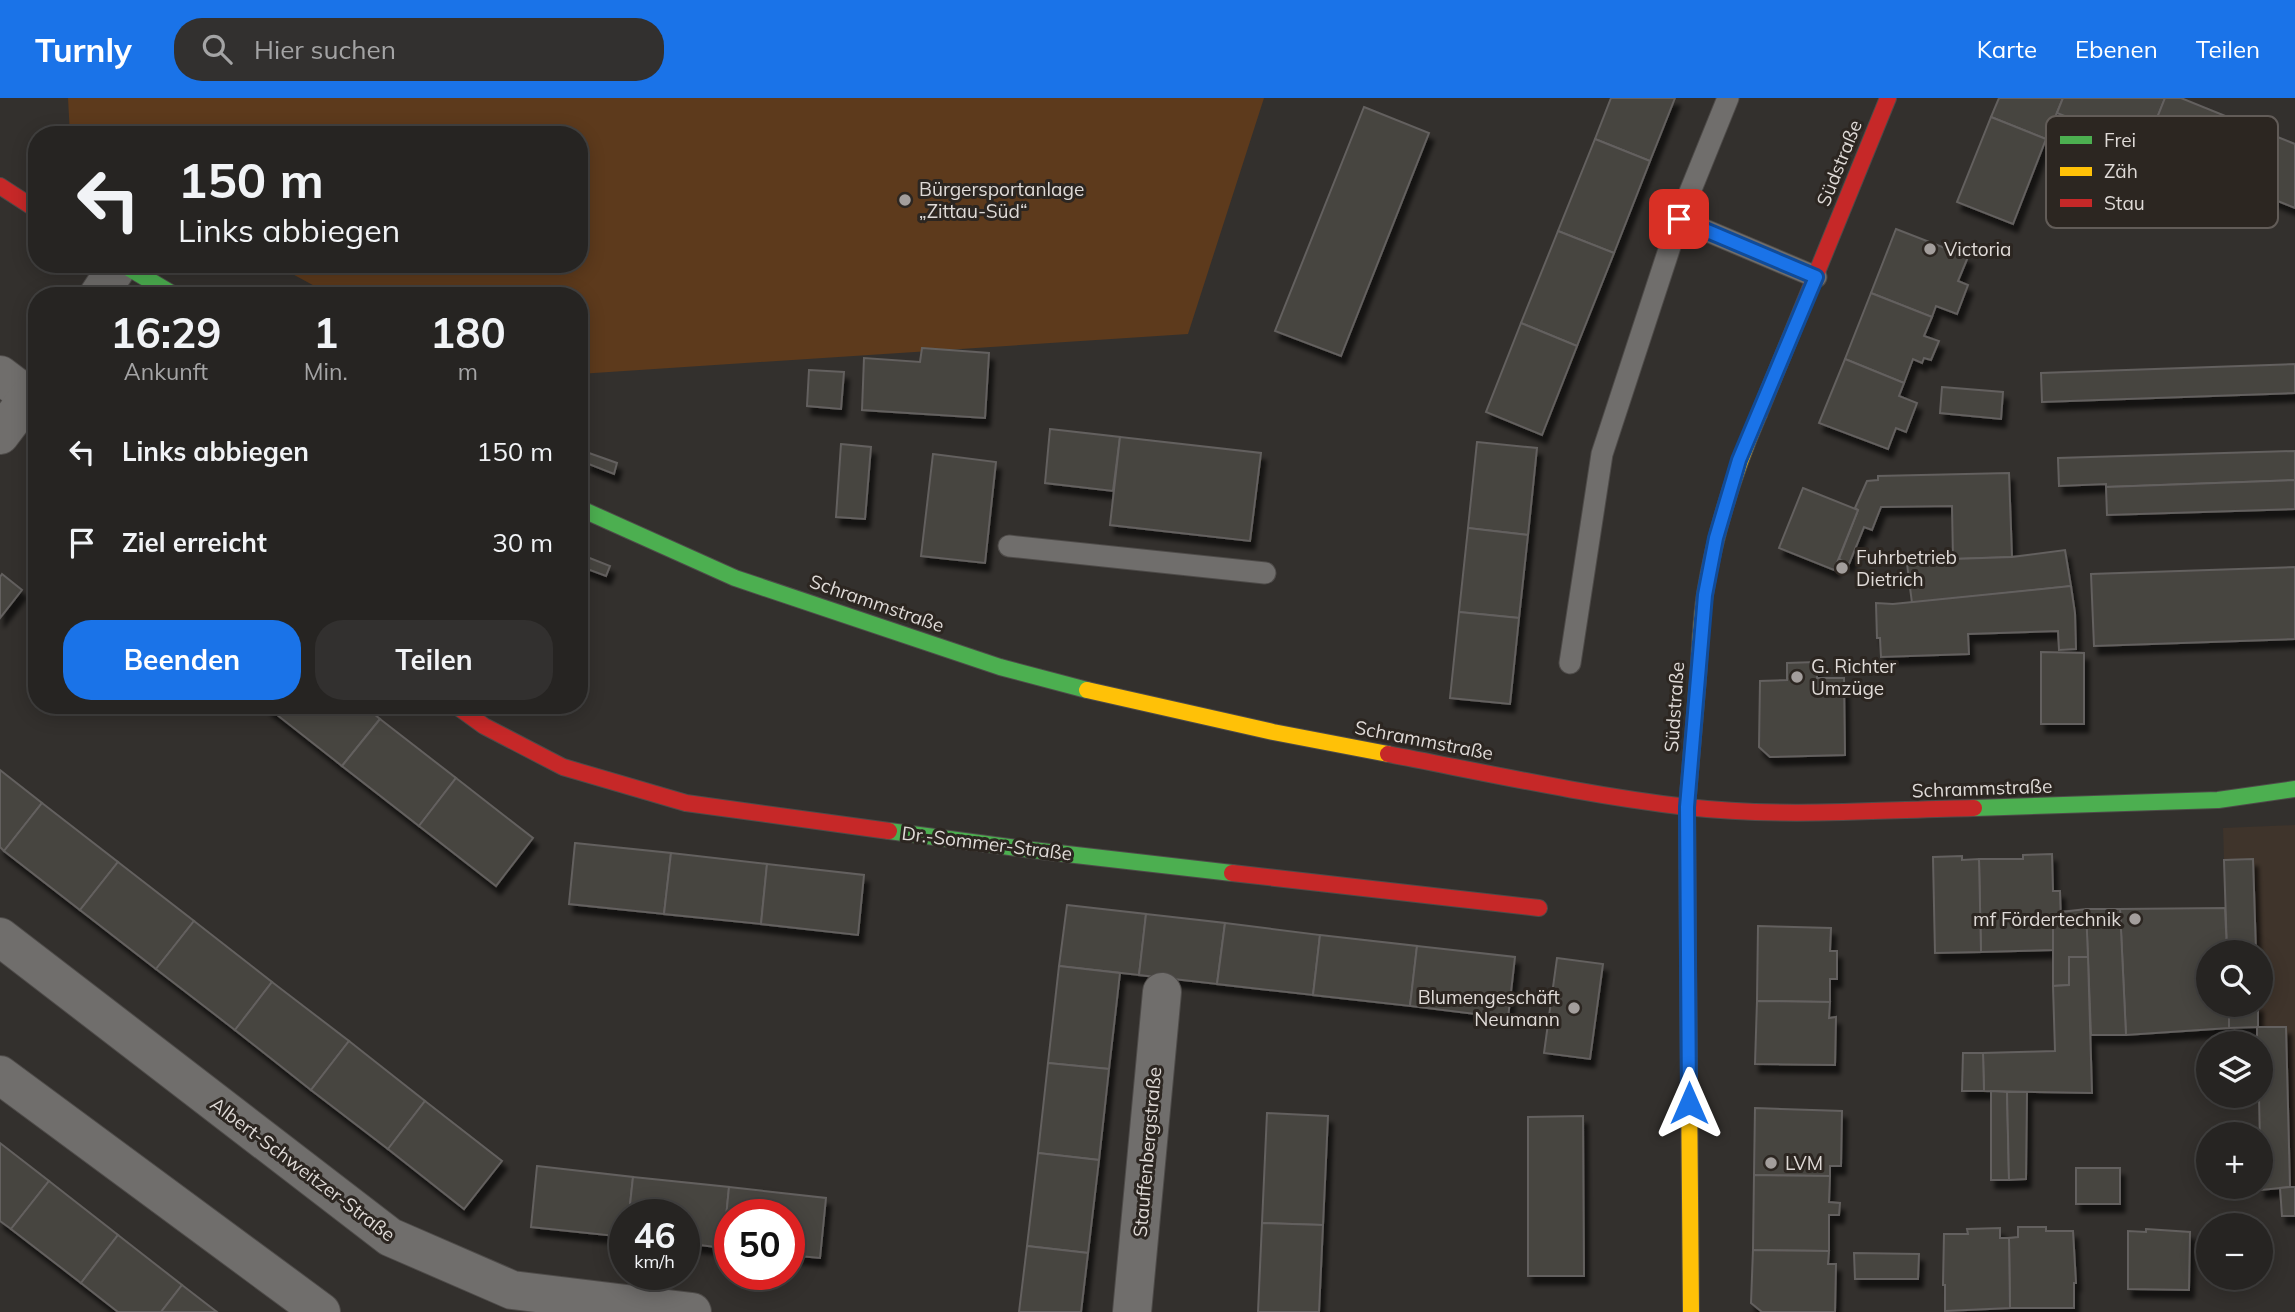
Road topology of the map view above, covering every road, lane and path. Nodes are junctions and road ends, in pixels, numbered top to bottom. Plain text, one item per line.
1 (1728, 98) edge
2 (1888, 98) edge
3 (0, 186) edge
4 (28, 204) edge
5 (1679, 219) junction
6 (136, 273) edge
7 (1816, 277) junction
8 (161, 287) edge
9 (26, 390) edge
10 (0, 435) edge
11 (588, 512) edge
12 (1009, 546) dead end
13 (1265, 573) dead end
14 (1570, 663) dead end
15 (467, 714) edge
16 (2295, 789) edge
17 (1687, 807) junction
18 (1539, 908) dead end
19 (0, 937) edge
20 (1162, 992) dead end
21 (0, 1075) edge
22 (321, 1312) edge
23 (692, 1312) edge
24 (1132, 1312) edge
25 (1691, 1312) edge

1 - 5 lane
2 - 7 main road, Südstraße
3 - 4 main road
5 - 7 lane
5 - 14 lane
6 - 8 main road
7 - 17 main road, Südstraße
9 - 10 street
11 - 17 main road, Schrammstraße
12 - 13 lane
15 - 18 main road, Dr.-Sommer-Straße
16 - 17 main road, Schrammstraße
17 - 25 main road, Südstraße
19 - 23 street, Albert-Schweitzer-Straße
20 - 24 street, Stauffenbergstraße
21 - 22 street

